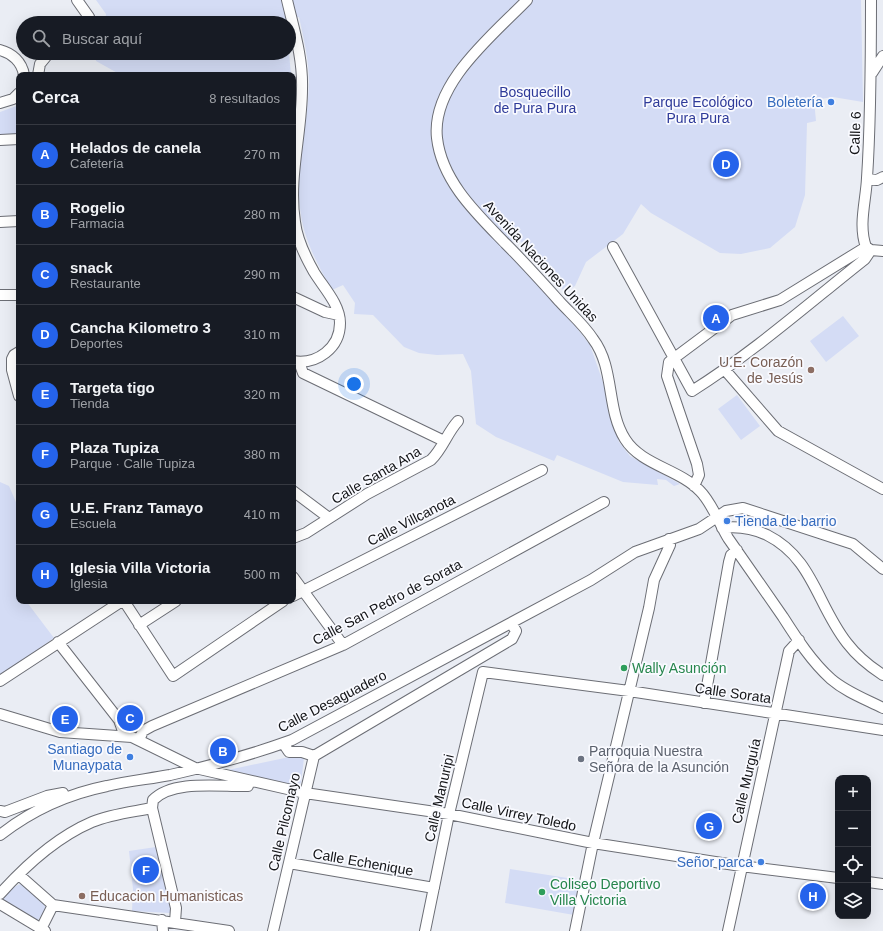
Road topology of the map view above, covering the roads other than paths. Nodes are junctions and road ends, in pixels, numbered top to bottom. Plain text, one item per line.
1 (77, 0) edge
2 (287, 0) edge
3 (527, 0) edge
4 (870, 0) edge
5 (88, 16) edge
6 (291, 16) edge
7 (296, 36) edge
8 (0, 50) edge
9 (883, 56) edge
10 (16, 59) edge
11 (17, 60) edge
12 (43, 60) edge
13 (23, 72) edge
14 (39, 72) edge
15 (872, 74) junction
16 (16, 96) edge
17 (0, 103) edge
18 (16, 139) edge
19 (0, 140) edge
20 (296, 160) edge
21 (883, 178) edge
22 (867, 179) junction
23 (16, 221) edge
24 (0, 222) edge
25 (296, 225) edge
26 (613, 247) dead end
27 (868, 249) junction
28 (883, 251) edge
29 (16, 294) edge
30 (0, 295) edge
31 (296, 298) edge
32 (339, 315) junction
33 (16, 354) edge
34 (674, 358) junction
35 (296, 361) edge
36 (725, 370) junction
37 (16, 384) edge
38 (458, 421) dead end
39 (444, 441) junction
40 (542, 470) dead end
41 (694, 486) junction
42 (883, 490) edge
43 (296, 493) edge
44 (604, 502) dead end
45 (330, 518) junction
46 (716, 518) junction
47 (722, 528) junction
48 (296, 537) edge
49 (669, 539) junction
50 (737, 550) junction
51 (883, 569) edge
52 (296, 582) edge
53 (302, 591) junction
54 (296, 594) edge
55 (118, 604) edge
56 (125, 604) edge
57 (171, 604) edge
58 (279, 604) edge
59 (511, 623) junction
60 (139, 625) junction
61 (798, 640) junction
62 (58, 642) junction
63 (343, 645) junction
64 (483, 672) joint
65 (883, 675) edge
66 (0, 680) edge
67 (630, 691) junction
68 (704, 703) junction
69 (883, 708) edge
70 (776, 713) junction
71 (0, 714) edge
72 (883, 730) edge
73 (123, 736) junction
74 (139, 740) junction
75 (283, 743) junction
76 (314, 756) junction
77 (195, 768) junction
78 (257, 782) junction
79 (106, 786) junction
80 (304, 793) junction
81 (152, 808) junction
82 (0, 811) edge
83 (450, 814) junction
84 (0, 835) edge
85 (593, 843) junction
86 (288, 863) junction
87 (741, 866) junction
88 (19, 875) junction
89 (835, 878) edge
90 (871, 882) edge
91 (883, 884) edge
92 (434, 888) junction
93 (0, 894) edge
94 (0, 904) edge
95 (53, 905) junction
96 (162, 920) junction
97 (174, 922) junction
98 (43, 930) edge
99 (163, 931) edge
100 (229, 931) edge
101 (273, 931) edge
102 (425, 931) edge
103 (575, 931) edge
104 (728, 931) edge

1 - 5 street
2 - 6 street
3 - 41 street, Avenida Naciones Unidas
4 - 15 street, Calle 6
7 - 20 street
8 - 10 street
9 - 15 street
11 - 13 street
12 - 14 street
15 - 22 street, Calle 6
16 - 17 street
18 - 19 street
21 - 22 street
22 - 27 street, Calle 6
23 - 24 street
25 - 32 street
26 - 34 street
27 - 28 street
27 - 34 street
27 - 36 street
29 - 30 street
31 - 32 street
32 - 35 street
33 - 37 street
34 - 36 street
34 - 41 street
35 - 39 street
36 - 42 street
38 - 39 street, Calle Santa Ana
39 - 45 street, Calle Santa Ana
40 - 53 street, Calle Villcanota
41 - 46 street, Avenida Naciones Unidas
43 - 45 street
44 - 63 street, Calle San Pedro de Sorata
45 - 48 street, Calle Santa Ana
46 - 47 street, Avenida Naciones Unidas
46 - 49 street, Calle Desaguadero
46 - 51 street, Calle Desaguadero
47 - 50 street, Avenida Naciones Unidas
47 - 65 street
49 - 59 street, Calle Desaguadero
49 - 67 street
50 - 61 street, Avenida Naciones Unidas
50 - 68 street
52 - 53 street
53 - 54 street, Calle Villcanota
53 - 63 street
55 - 62 street
56 - 60 street
57 - 60 street
58 - 60 street
59 - 75 street, Calle Desaguadero
59 - 76 street
61 - 69 street, Avenida Naciones Unidas
61 - 70 street, Calle Murguía
62 - 66 street
62 - 73 street
63 - 74 street, Calle San Pedro de Sorata
64 - 67 street, Calle Sorata
64 - 83 street, Calle Manuripi
67 - 68 street, Calle Sorata
67 - 85 street
68 - 70 street, Calle Sorata
70 - 72 street, Calle Sorata
70 - 87 street, Calle Murguía
71 - 73 street, Calle Virrey Toledo
73 - 74 street, Calle Virrey Toledo
74 - 77 street, Calle Virrey Toledo
75 - 76 street, Calle Pilcomayo
75 - 77 street, Calle Desaguadero
76 - 80 street, Calle Pilcomayo
77 - 78 street, Calle Virrey Toledo
77 - 79 street, Calle Desaguadero
78 - 80 street, Calle Virrey Toledo
78 - 81 street
79 - 82 street
79 - 84 street, Calle Desaguadero
80 - 83 street, Calle Virrey Toledo
80 - 86 street, Calle Pilcomayo
81 - 88 street
81 - 97 street
83 - 85 street, Calle Virrey Toledo
83 - 92 street, Calle Manuripi
85 - 87 street, Calle Virrey Toledo
85 - 103 street
86 - 92 street, Calle Echenique
86 - 101 street, Calle Pilcomayo
87 - 89 street, Calle Virrey Toledo
87 - 104 street, Calle Murguía
88 - 93 street
88 - 95 street
90 - 91 street
92 - 102 street, Calle Manuripi
94 - 98 street
95 - 96 street
95 - 98 street
96 - 97 street
96 - 99 street
97 - 100 street

